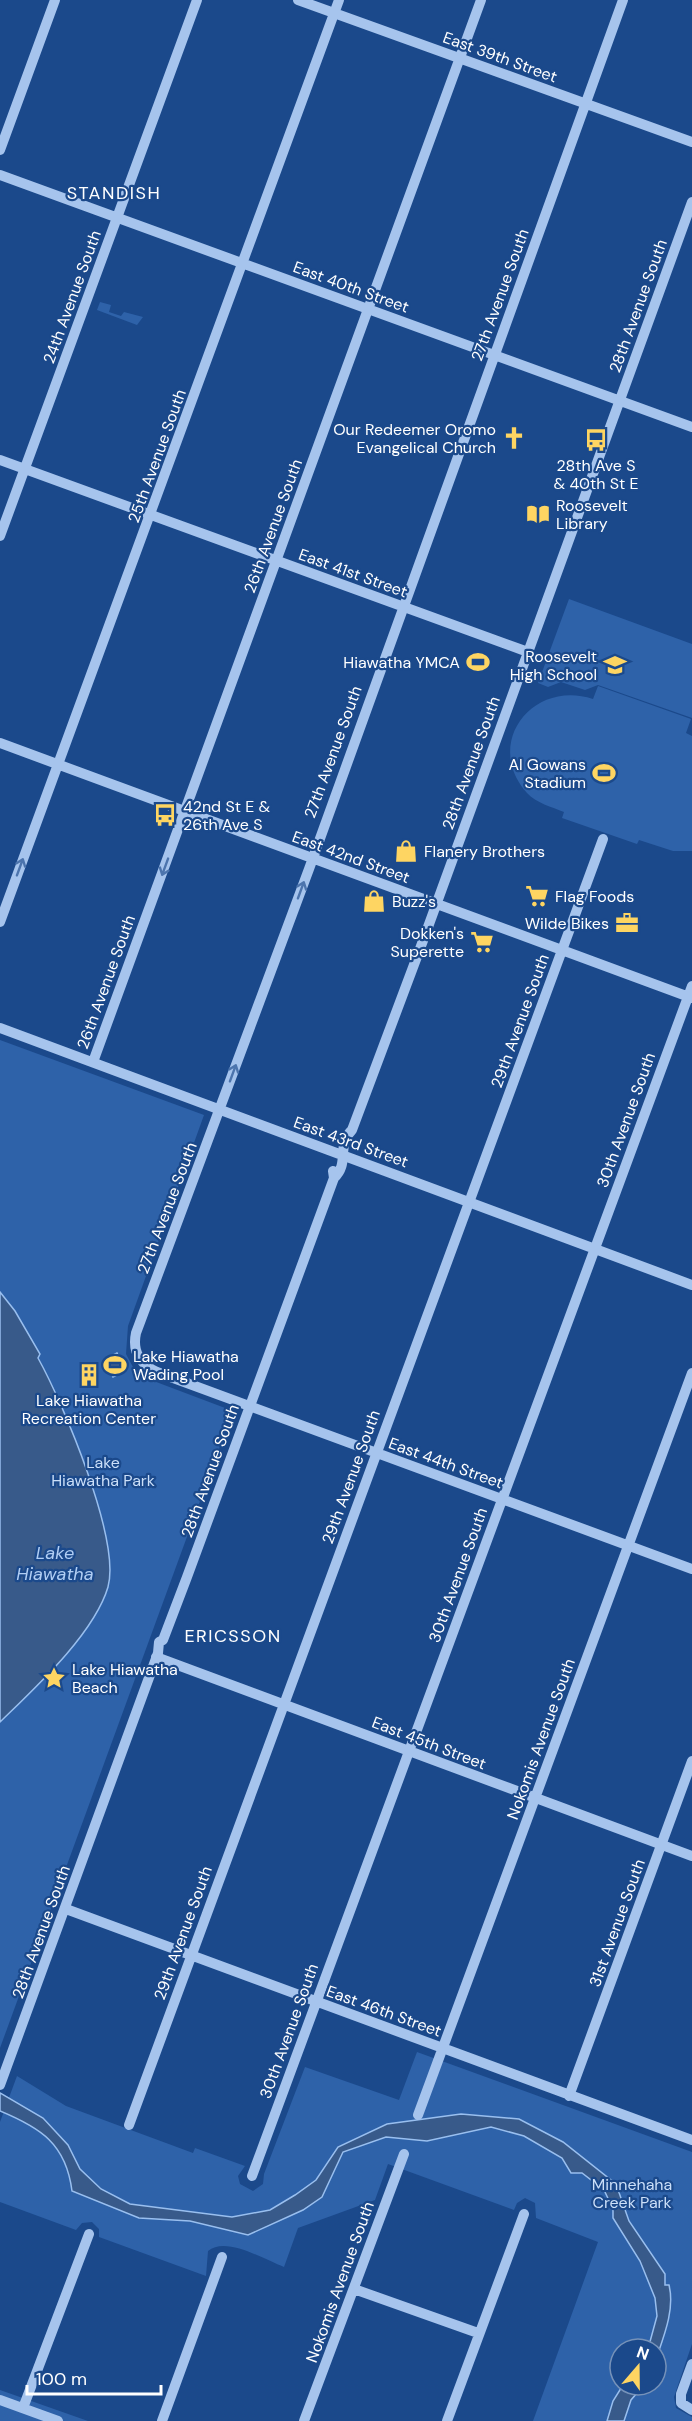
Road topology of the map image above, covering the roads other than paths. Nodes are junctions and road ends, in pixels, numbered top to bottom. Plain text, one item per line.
1 (56, 0) edge
2 (197, 0) edge
3 (298, 0) edge
4 (339, 0) edge
5 (481, 0) edge
6 (624, 0) edge
7 (334, 13) junction
8 (459, 58) junction
9 (586, 104) junction
10 (692, 142) edge
11 (0, 150) edge
12 (0, 175) edge
13 (692, 202) edge
14 (117, 217) junction
15 (243, 263) junction
16 (369, 309) junction
17 (495, 356) junction
18 (620, 401) junction
19 (692, 427) edge
20 (0, 460) edge
21 (25, 469) junction
22 (151, 515) junction
23 (0, 536) edge
24 (277, 561) junction
25 (402, 607) junction
26 (528, 652) junction
27 (0, 743) edge
28 (59, 764) junction
29 (185, 812) junction
30 (603, 839) dead end
31 (312, 858) junction
32 (436, 904) junction
33 (0, 922) edge
34 (562, 950) junction
35 (691, 993) edge
36 (0, 1028) edge
37 (93, 1062) junction
38 (220, 1109) junction
39 (343, 1154) junction
40 (469, 1201) junction
41 (595, 1248) junction
42 (692, 1285) edge
43 (135, 1345) joint
44 (692, 1373) edge
45 (250, 1406) junction
46 (376, 1453) junction
47 (502, 1500) junction
48 (628, 1547) junction
49 (692, 1569) edge
50 (157, 1655) junction
51 (283, 1704) junction
52 (409, 1751) junction
53 (692, 1761) edge
54 (535, 1799) junction
55 (661, 1845) junction
56 (692, 1856) edge
57 (66, 1909) junction
58 (191, 1956) junction
59 (316, 2002) junction
60 (443, 2049) junction
61 (0, 2085) edge
62 (569, 2096) junction
63 (418, 2115) dead end
64 (129, 2125) dead end
65 (692, 2140) edge
66 (404, 2154) dead end
67 (252, 2176) dead end
68 (524, 2214) dead end
69 (89, 2234) dead end
70 (222, 2257) dead end
71 (354, 2289) junction
72 (478, 2333) junction
73 (692, 2364) edge
74 (0, 2400) edge
75 (23, 2408) junction
76 (692, 2410) edge
77 (58, 2421) edge
78 (162, 2421) edge
79 (304, 2421) edge
80 (447, 2421) edge

1 - 11 street
2 - 14 street, 24th Avenue South
3 - 7 street, East 39th Street
4 - 7 street, 25th Avenue South
5 - 8 street, 26th Avenue South
6 - 9 street, 27th Avenue South
7 - 8 street, East 39th Street
7 - 15 street, 25th Avenue South
8 - 9 street, East 39th Street
8 - 16 street, 26th Avenue South
9 - 10 street, East 39th Street
9 - 17 street, 27th Avenue South
12 - 14 street, East 40th Street
13 - 18 street, 28th Avenue South
14 - 15 street, East 40th Street
14 - 21 street, 24th Avenue South
15 - 16 street, East 40th Street
15 - 22 street, 25th Avenue South
16 - 17 street, East 40th Street
16 - 24 street, 26th Avenue South
17 - 18 street, East 40th Street
17 - 25 street, 27th Avenue South
18 - 19 street, East 40th Street
18 - 26 street, 28th Avenue South
20 - 21 street, East 41st Street
21 - 22 street, East 41st Street
21 - 23 street, 24th Avenue South
22 - 24 street, East 41st Street
22 - 28 street, 25th Avenue South
24 - 25 street, East 41st Street
24 - 29 street, 26th Avenue South
25 - 26 street, East 41st Street
25 - 31 street, 27th Avenue South
26 - 32 street, 28th Avenue South
27 - 28 street, East 42nd Street
28 - 29 street, East 42nd Street
33 -> 28 street, 25th Avenue South
29 - 31 street, East 42nd Street
29 -> 37 street, 26th Avenue South
30 - 34 street, 29th Avenue South
31 - 32 street, East 42nd Street
38 -> 31 street, 27th Avenue South
32 - 34 street, East 42nd Street
32 - 39 street, 28th Avenue South
34 - 35 street, East 42nd Street
34 - 40 street, 29th Avenue South
35 - 41 street, 30th Avenue South
36 - 37 street, East 43rd Street
37 - 38 street, East 43rd Street
38 - 39 street, East 43rd Street
38 - 43 street, 27th Avenue South
39 - 40 street, East 43rd Street
39 - 45 street, 28th Avenue South
40 - 41 street, East 43rd Street
40 - 46 street, 29th Avenue South
41 - 42 street, East 43rd Street
41 - 47 street, 30th Avenue South
43 - 45 street, East 44th Street
44 - 48 street, Nokomis Avenue South
45 - 46 street, East 44th Street
45 - 50 street, 28th Avenue South
46 - 47 street, East 44th Street
46 - 51 street, 29th Avenue South
47 - 48 street, East 44th Street
47 - 52 street, 30th Avenue South
48 - 49 street, East 44th Street
48 - 54 street, Nokomis Avenue South
50 - 51 street, East 45th Street
50 - 57 street, 28th Avenue South
51 - 52 street, East 45th Street
51 - 58 street, 29th Avenue South
52 - 54 street, East 45th Street
52 - 59 street, 30th Avenue South
53 - 55 street, 31st Avenue South
54 - 55 street, East 45th Street
54 - 60 street, Nokomis Avenue South
55 - 56 street, East 45th Street
55 - 62 street, 31st Avenue South
57 - 58 street, East 46th Street
57 - 61 street, 28th Avenue South
58 - 59 street, East 46th Street
58 - 64 street, 29th Avenue South
59 - 60 street, East 46th Street
59 - 67 street, 30th Avenue South
60 - 62 street, East 46th Street
60 - 63 street, Nokomis Avenue South
62 - 65 street, East 46th Street
66 - 71 street, Nokomis Avenue South
68 - 72 street
69 - 75 street
70 - 78 street
71 - 72 street
71 - 79 street, Nokomis Avenue South
72 - 80 street
73 - 76 street
74 - 75 street
75 - 77 street

